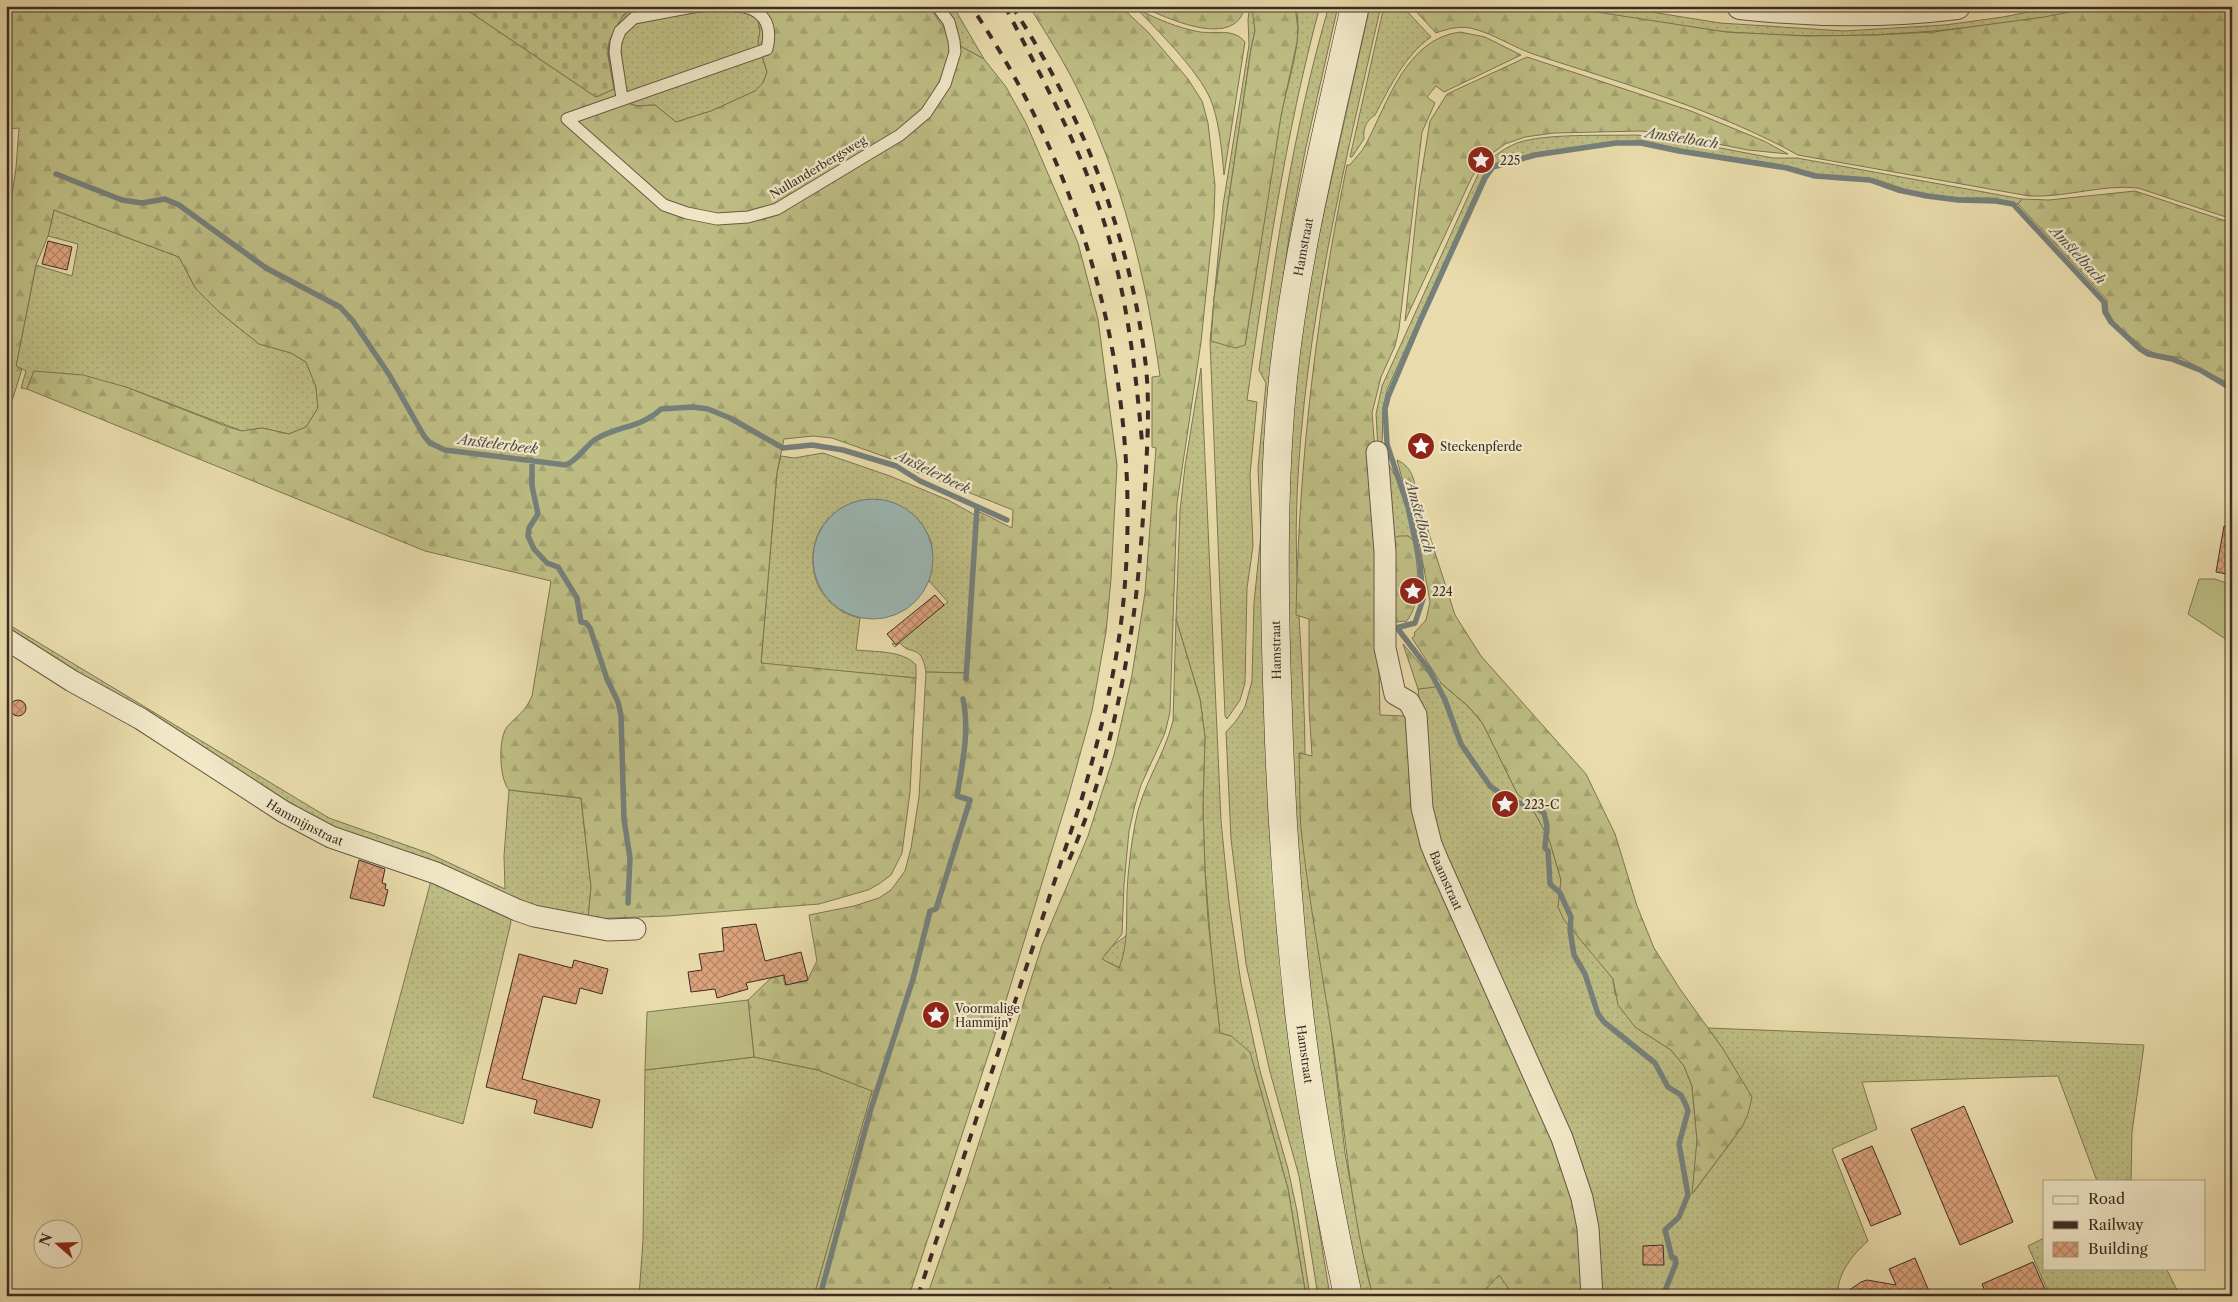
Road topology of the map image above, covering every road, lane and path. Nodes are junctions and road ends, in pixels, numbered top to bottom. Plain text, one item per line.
1 (698, 6) edge
2 (735, 6) edge
3 (937, 6) edge
4 (1355, 6) edge
5 (1740, 6) edge
6 (1957, 6) edge
7 (622, 98) junction
8 (1377, 452) dead end
9 (6, 639) edge
10 (635, 929) dead end
11 (1348, 1296) edge
12 (1592, 1296) edge

1 - 7 lane
2 - 7 lane, Nullanderbergsweg
3 - 7 lane, Nullanderbergsweg
4 - 11 main road, Hamstraat
5 - 6 street
8 - 12 street, Baamstraat
9 - 10 street, Hammijnstraat

